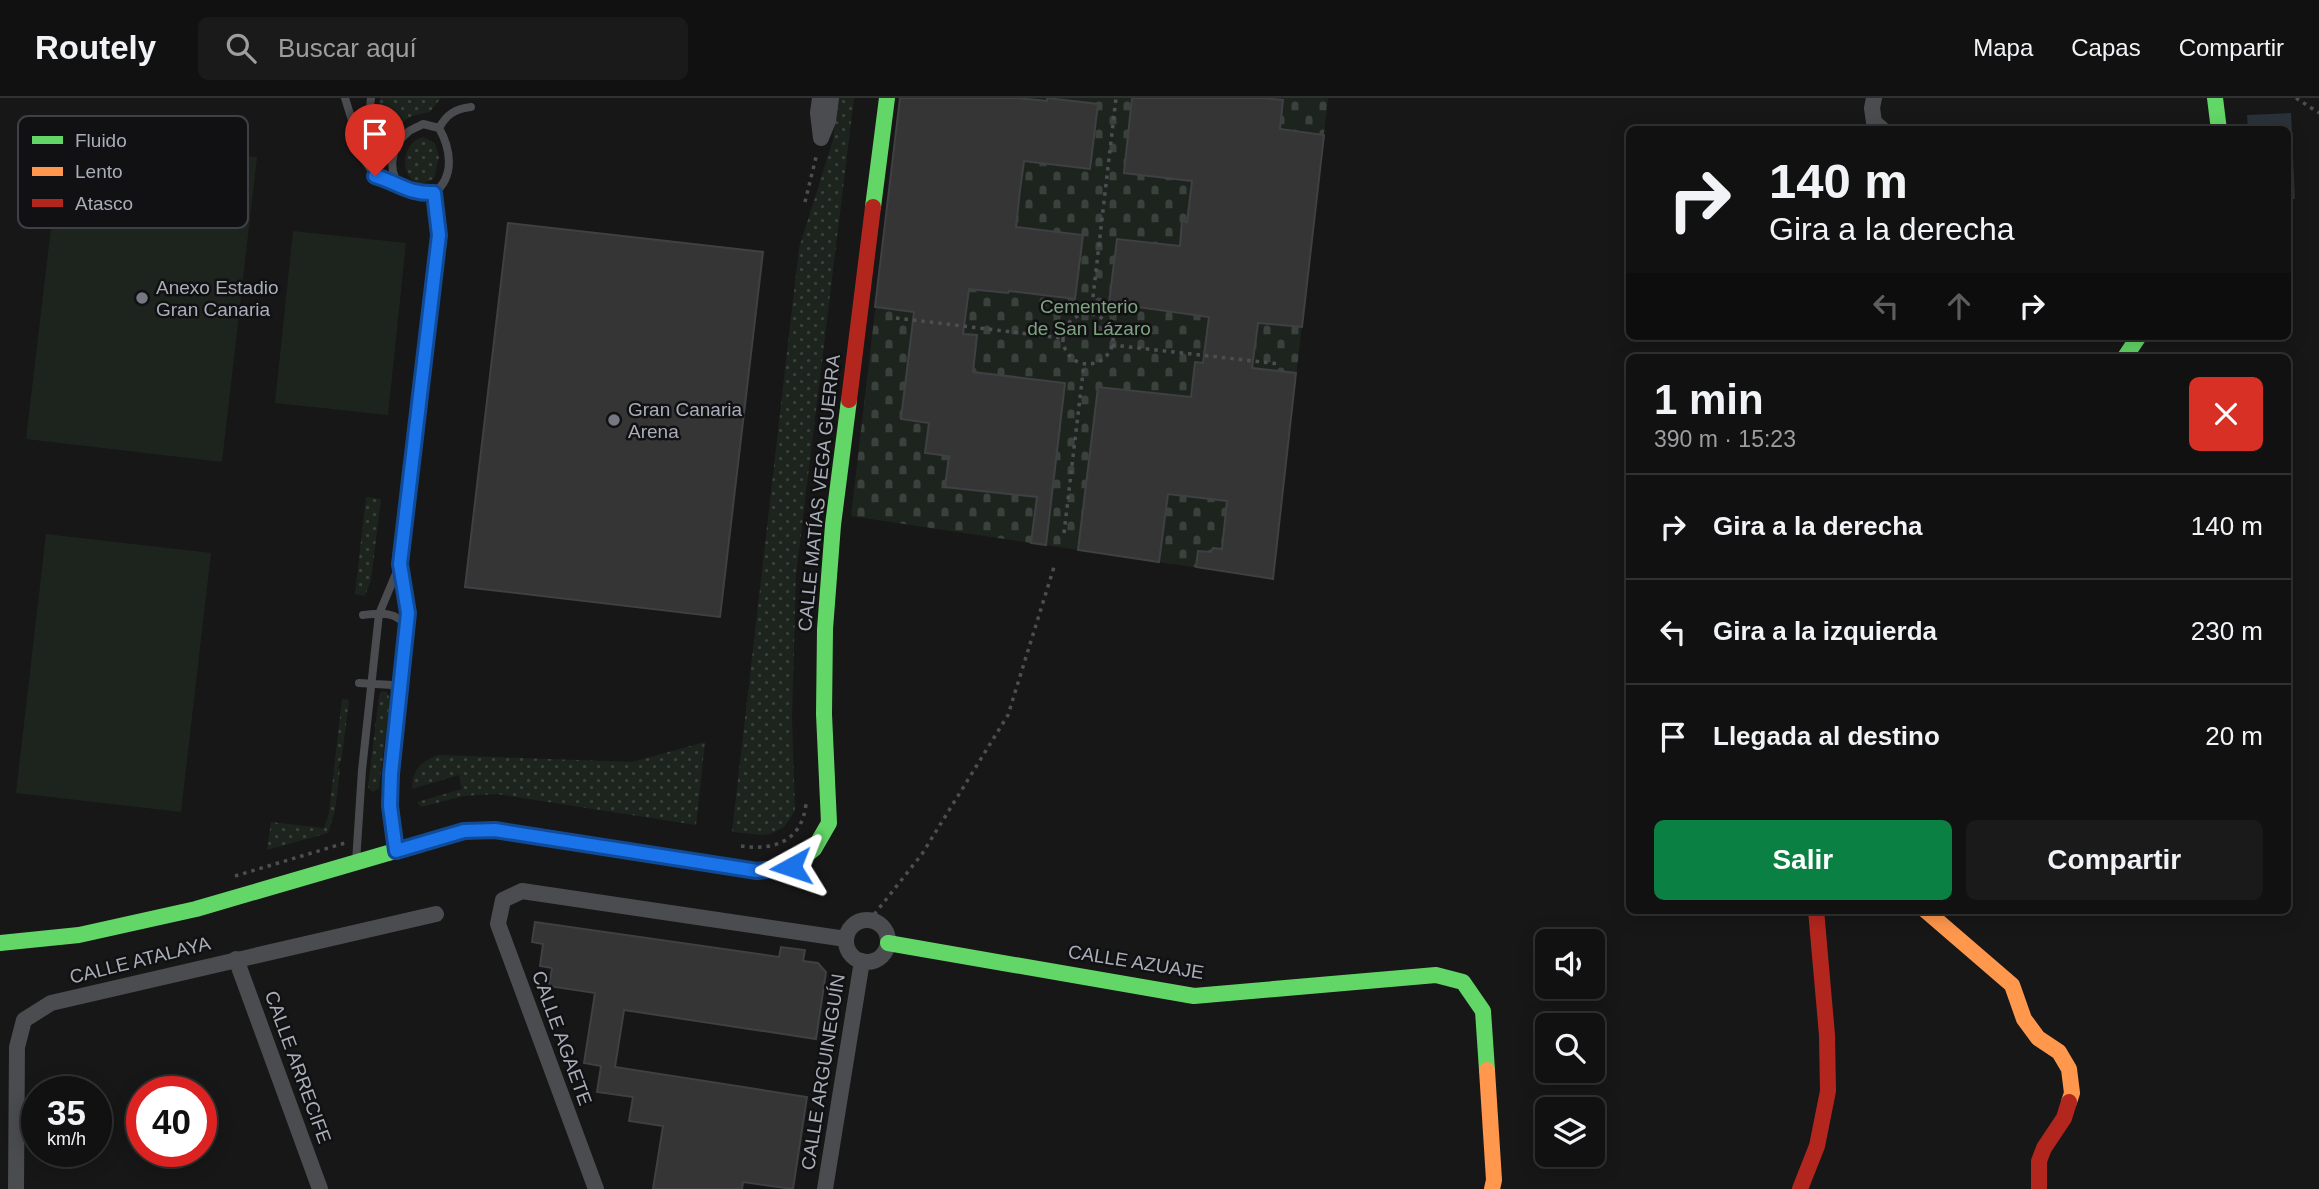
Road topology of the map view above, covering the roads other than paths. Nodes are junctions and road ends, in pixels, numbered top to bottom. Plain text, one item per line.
1 (345, 98) edge
2 (371, 98) edge
3 (820, 98) edge
4 (831, 98) edge
5 (887, 98) edge
6 (1874, 98) edge
7 (2215, 98) edge
8 (471, 107) dead end
9 (1878, 126) edge
10 (2218, 126) edge
11 (439, 128) junction
12 (364, 159) junction
13 (397, 182) junction
14 (434, 193) junction
15 (400, 564) junction
16 (379, 614) junction
17 (363, 615) dead end
18 (407, 628) junction
19 (359, 683) dead end
20 (372, 683) junction
21 (400, 694) junction
22 (396, 851) junction
23 (356, 862) junction
24 (436, 914) dead end
25 (1816, 914) edge
26 (1930, 914) edge
27 (846, 939) junction
28 (0, 943) edge
29 (888, 943) junction
30 (236, 959) junction
31 (862, 961) junction
32 (16, 1189) edge
33 (320, 1189) edge
34 (596, 1189) edge
35 (825, 1189) edge
36 (1492, 1189) edge
37 (1800, 1189) edge
38 (2039, 1189) edge

1 - 12 lane
2 - 12 lane
3 - 4 street
5 - 22 street, CALLE MATÍAS VEGA GUERRA
6 - 9 street
7 - 10 street
8 - 11 lane
11 - 13 lane
11 - 14 lane
12 - 13 lane
13 - 14 lane
14 - 15 lane
15 - 16 lane
15 - 18 lane
16 - 17 lane
16 - 18 lane
16 - 20 lane
18 - 21 lane
19 - 20 lane
20 - 21 lane
20 - 23 lane
21 - 22 lane
22 - 23 street, CALLE MATÍAS VEGA GUERRA
23 - 28 street, CALLE MATÍAS VEGA GUERRA
24 - 30 street, CALLE ATALAYA
25 - 37 street
26 - 38 street
27 - 29 street
27 - 31 street
27 - 34 street, CALLE AGAETE
29 - 31 street
29 - 36 street, CALLE AZUAJE
30 - 32 street, CALLE ATALAYA
30 - 33 street, CALLE ARRECIFE
31 - 35 street, CALLE ARGUINEGUÍN

